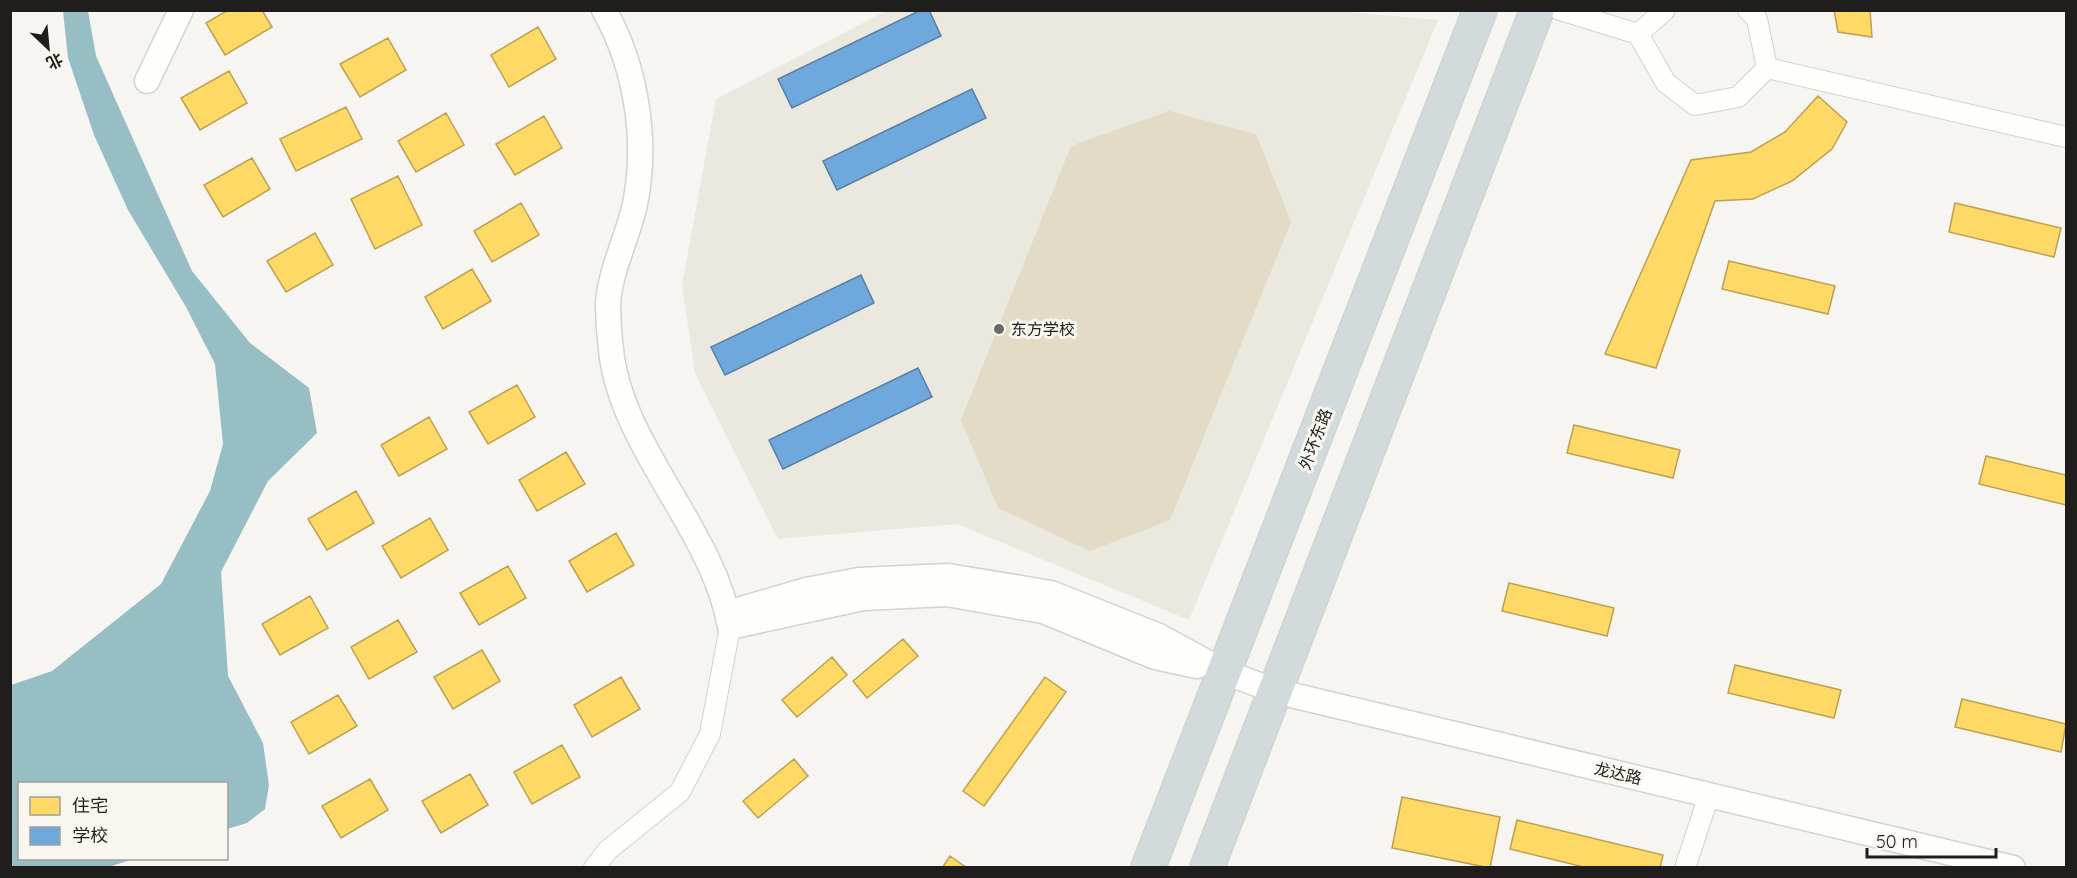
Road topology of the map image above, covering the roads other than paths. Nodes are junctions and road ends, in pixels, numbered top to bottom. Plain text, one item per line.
1 (162, 10) edge
2 (181, 10) edge
3 (604, 10) edge
4 (621, 10) edge
5 (1480, 10) edge
6 (1537, 10) edge
7 (1560, 10) edge
8 (1665, 10) edge
9 (1748, 10) edge
10 (1638, 34) junction
11 (1767, 68) junction
12 (2067, 137) edge
13 (736, 618) junction
14 (1225, 672) junction
15 (1275, 691) junction
16 (1709, 795) junction
17 (594, 867) edge
18 (1148, 867) edge
19 (1207, 867) edge
20 (1685, 867) edge
21 (2013, 867) edge

1 - 2 street
3 - 13 street
4 - 13 street
5 - 14 highway, 外环东路
6 - 15 highway
7 - 10 street
8 - 10 street
9 - 11 street
10 - 11 street
11 - 12 street
13 - 14 street, 龙达路
13 - 17 street
14 - 15 street, 龙达路
14 - 18 highway, 外环东路
15 - 16 street, 龙达路
15 - 19 highway
16 - 20 street
16 - 21 street, 龙达路

